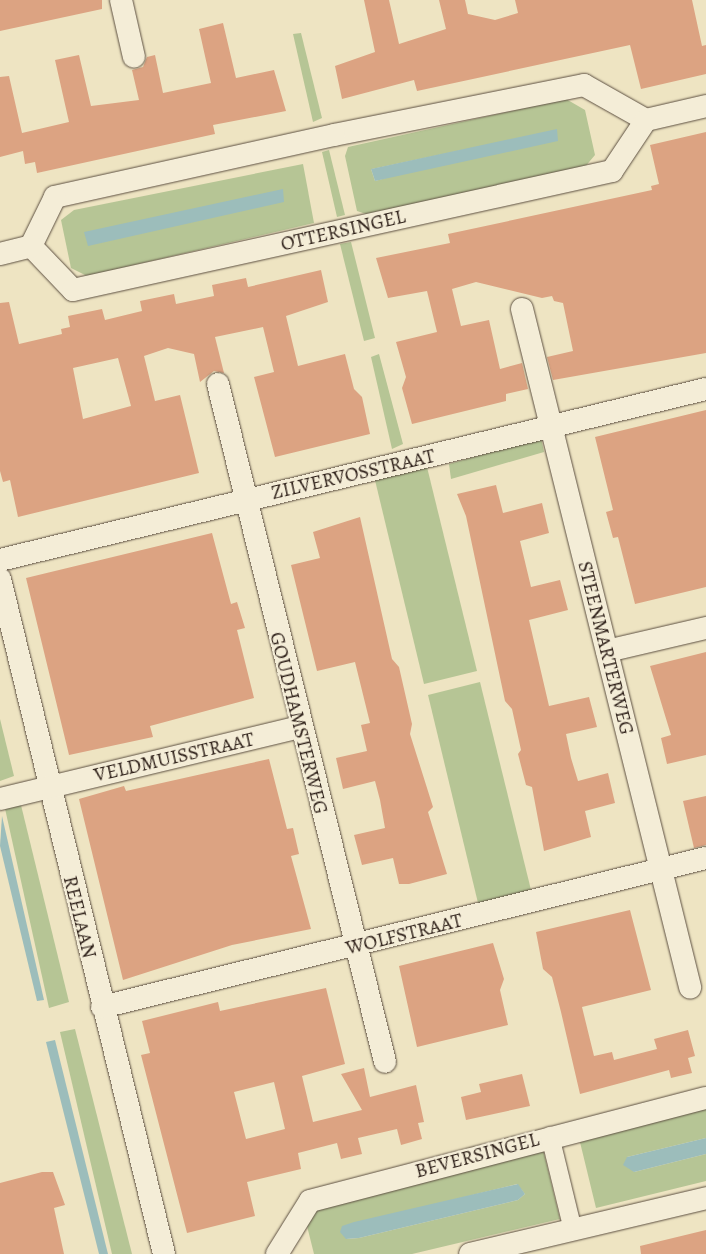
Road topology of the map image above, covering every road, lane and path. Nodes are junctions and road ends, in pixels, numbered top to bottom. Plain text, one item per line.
1 (121, 0) edge
2 (134, 58) dead end
3 (706, 106) edge
4 (646, 120) junction
5 (31, 246) junction
6 (0, 254) edge
7 (522, 309) dead end
8 (218, 384) dead end
9 (706, 389) edge
10 (551, 425) junction
11 (244, 500) junction
12 (0, 560) edge
13 (0, 579) edge
14 (706, 628) edge
15 (607, 651) junction
16 (300, 727) junction
17 (48, 787) junction
18 (0, 799) edge
19 (706, 858) edge
20 (661, 870) junction
21 (356, 946) junction
22 (690, 987) dead end
23 (102, 1007) junction
24 (385, 1062) dead end
25 (706, 1098) edge
26 (550, 1136) junction
27 (706, 1198) edge
28 (573, 1230) junction
29 (164, 1254) edge
30 (274, 1254) edge
31 (470, 1254) edge

1 - 2 street
3 - 4 street
4 - 5 street
4 - 5 street, OTTERSINGEL
5 - 6 street
7 - 10 street, STEENMARTERWEG
8 - 11 street, GOUDHAMSTERWEG
9 - 10 street, ZILVERVOSSTRAAT
10 - 11 street, ZILVERVOSSTRAAT
10 - 15 street, STEENMARTERWEG
11 - 12 street, ZILVERVOSSTRAAT
11 - 16 street, GOUDHAMSTERWEG
13 - 17 street, REELAAN
14 - 15 street
15 - 20 street, STEENMARTERWEG
16 - 17 street, VELDMUISSTRAAT
16 - 21 street, GOUDHAMSTERWEG
17 - 18 street, VELDMUISSTRAAT
17 - 23 street, REELAAN
19 - 20 street, WOLFSTRAAT
20 - 21 street, WOLFSTRAAT
20 - 22 street, STEENMARTERWEG
21 - 23 street, WOLFSTRAAT
21 - 24 street, GOUDHAMSTERWEG
23 - 29 street, REELAAN
25 - 26 street, BEVERSINGEL
26 - 28 street
26 - 30 street, BEVERSINGEL
27 - 28 street
28 - 31 street

